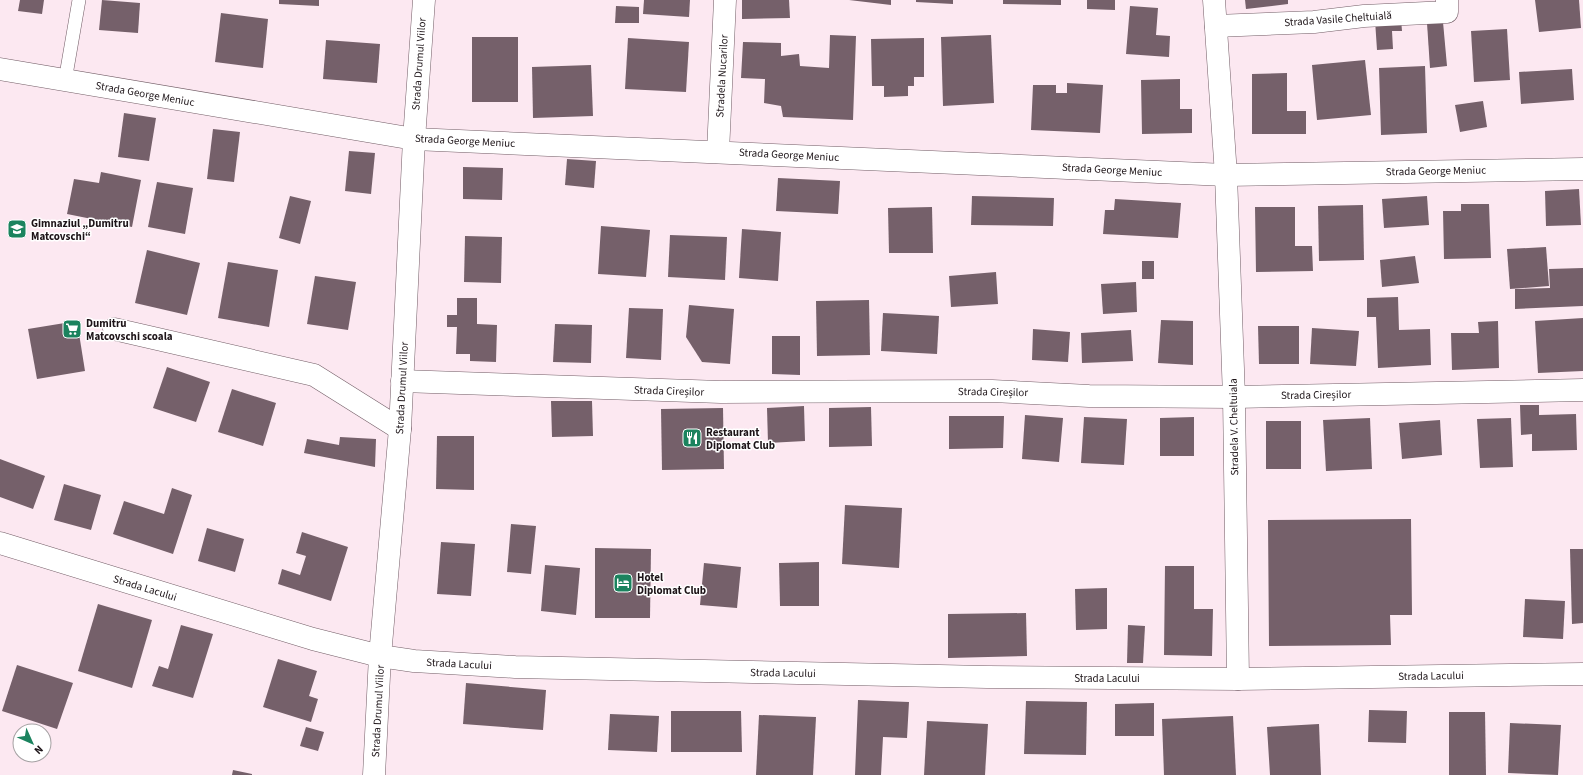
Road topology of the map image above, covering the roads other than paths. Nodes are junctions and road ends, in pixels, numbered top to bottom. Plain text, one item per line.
1 (79, 0) edge
2 (424, 0) edge
3 (725, 0) edge
4 (1214, 0) edge
5 (1447, 0) edge
6 (1216, 26) junction
7 (0, 70) edge
8 (66, 81) junction
9 (414, 139) junction
10 (718, 152) junction
11 (1583, 169) edge
12 (1226, 175) junction
13 (114, 329) dead end
14 (402, 380) junction
15 (1583, 390) edge
16 (1234, 397) junction
17 (400, 429) junction
18 (0, 544) edge
19 (380, 656) junction
20 (1583, 674) edge
21 (1238, 678) junction
22 (374, 775) edge

1 - 8 lane
2 - 9 street, Strada Drumul Viilor
3 - 10 street, Stradela Nucarilor
4 - 6 street
5 - 6 street, Strada Vasile Cheltuială
6 - 12 street
7 - 8 street, Strada George Meniuc
8 - 9 street, Strada George Meniuc
9 - 10 street, Strada George Meniuc
9 - 14 street, Strada Drumul Viilor
10 - 12 street, Strada George Meniuc
11 - 12 street, Strada George Meniuc
12 - 16 street, Stradela V. Cheltuiala
13 - 17 street
14 - 16 street, Strada Cireșilor
14 - 17 street, Strada Drumul Viilor
15 - 16 street, Strada Cireșilor
16 - 21 street, Stradela V. Cheltuiala
17 - 19 street, Strada Drumul Viilor
18 - 19 street, Strada Lacului
19 - 21 street, Strada Lacului
19 - 22 street, Strada Drumul Viilor
20 - 21 street, Strada Lacului

